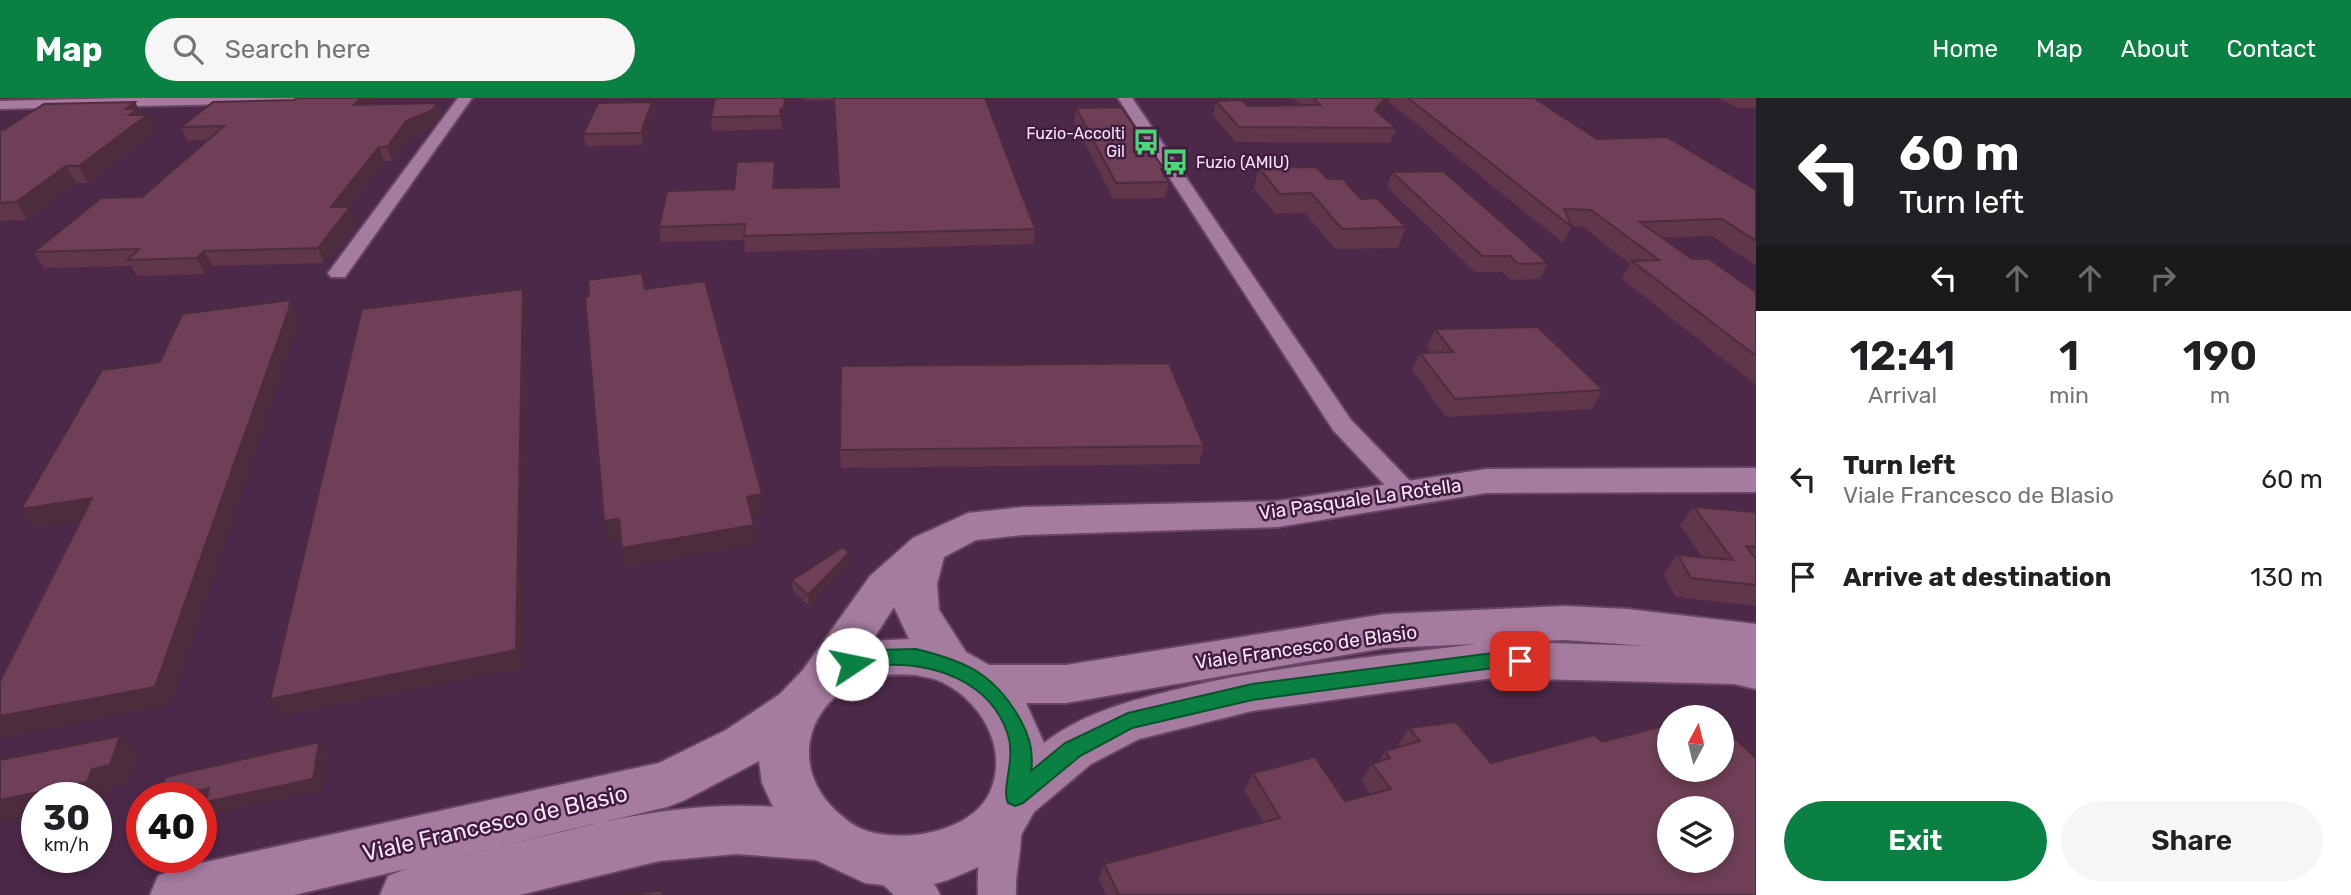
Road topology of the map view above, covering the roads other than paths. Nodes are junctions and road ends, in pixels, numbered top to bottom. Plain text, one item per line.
1 (328, 98) edge
2 (465, 98) edge
3 (1125, 98) edge
4 (0, 106) edge
5 (338, 273) dead end
6 (1756, 480) edge
7 (1406, 492) junction
8 (927, 548) junction
9 (1756, 642) edge
10 (1756, 670) edge
11 (966, 675) junction
12 (808, 696) junction
13 (1010, 806) junction
14 (822, 836) junction
15 (904, 879) edge
16 (178, 895) edge
17 (408, 895) edge
18 (997, 895) edge

1 - 4 street
2 - 5 street
3 - 7 street
6 - 7 street, Via Pasquale La Rotella
7 - 8 street, Via Pasquale La Rotella
8 - 11 street
8 - 12 street, Via Pasquale La Rotella
9 - 11 street, Viale Francesco de Blasio
10 - 13 street, Viale Francesco de Blasio
11 - 12 street
11 - 13 street
12 - 14 street
12 - 16 street, Viale Francesco de Blasio
13 - 15 street
13 - 18 street
14 - 15 street
14 - 17 street

